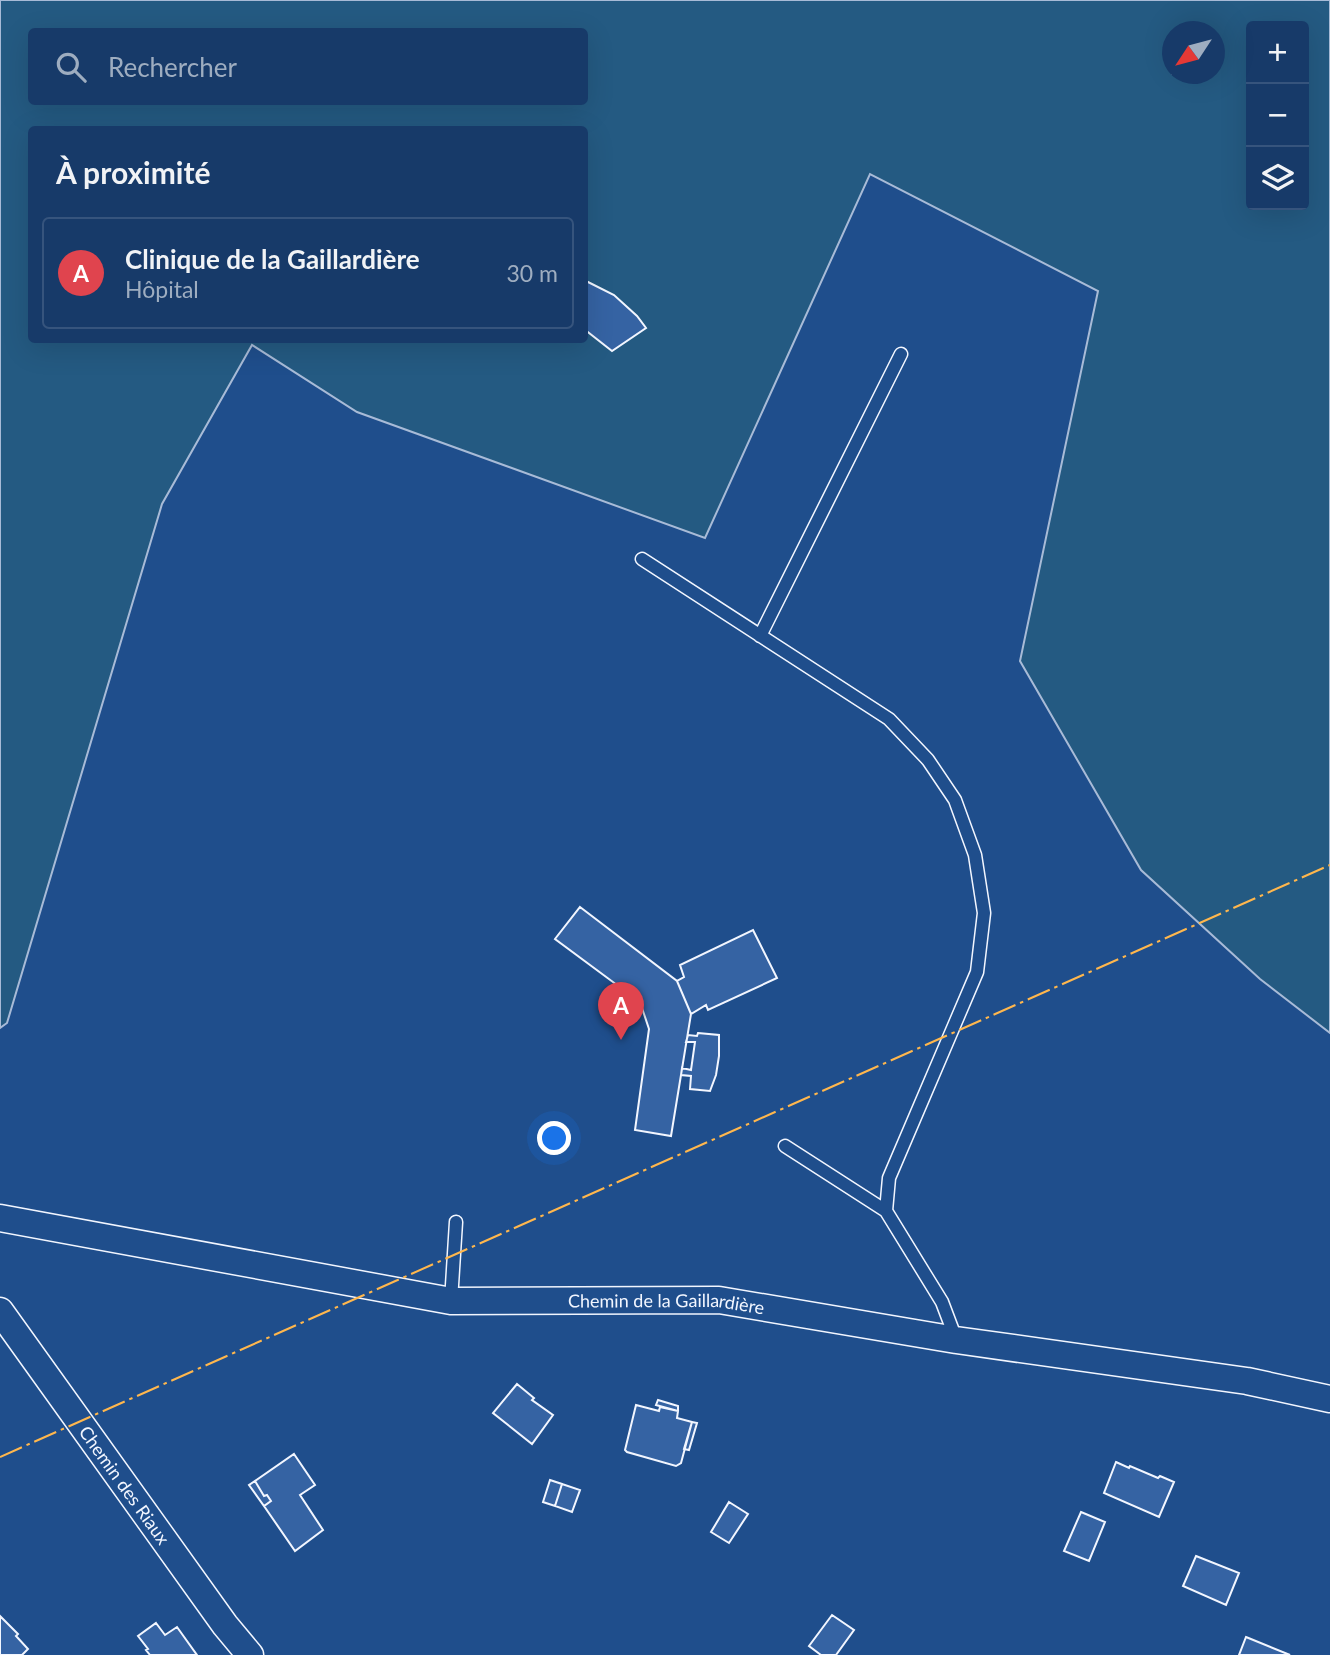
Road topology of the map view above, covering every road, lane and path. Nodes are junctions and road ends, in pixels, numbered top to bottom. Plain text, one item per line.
1 (901, 354) dead end
2 (642, 559) dead end
3 (760, 636) junction
4 (785, 1146) dead end
5 (886, 1211) junction
6 (0, 1218) edge
7 (456, 1222) dead end
8 (452, 1301) junction
9 (0, 1311) edge
10 (956, 1340) junction
11 (1330, 1399) edge
12 (250, 1655) edge

1 - 3 lane
2 - 3 lane
3 - 5 lane
4 - 5 lane
5 - 10 lane
6 - 8 street, Chemin de la Gaillardière
7 - 8 lane
8 - 10 street, Chemin de la Gaillardière
9 - 12 street, Chemin des Riaux
10 - 11 street, Chemin de la Gaillardière

